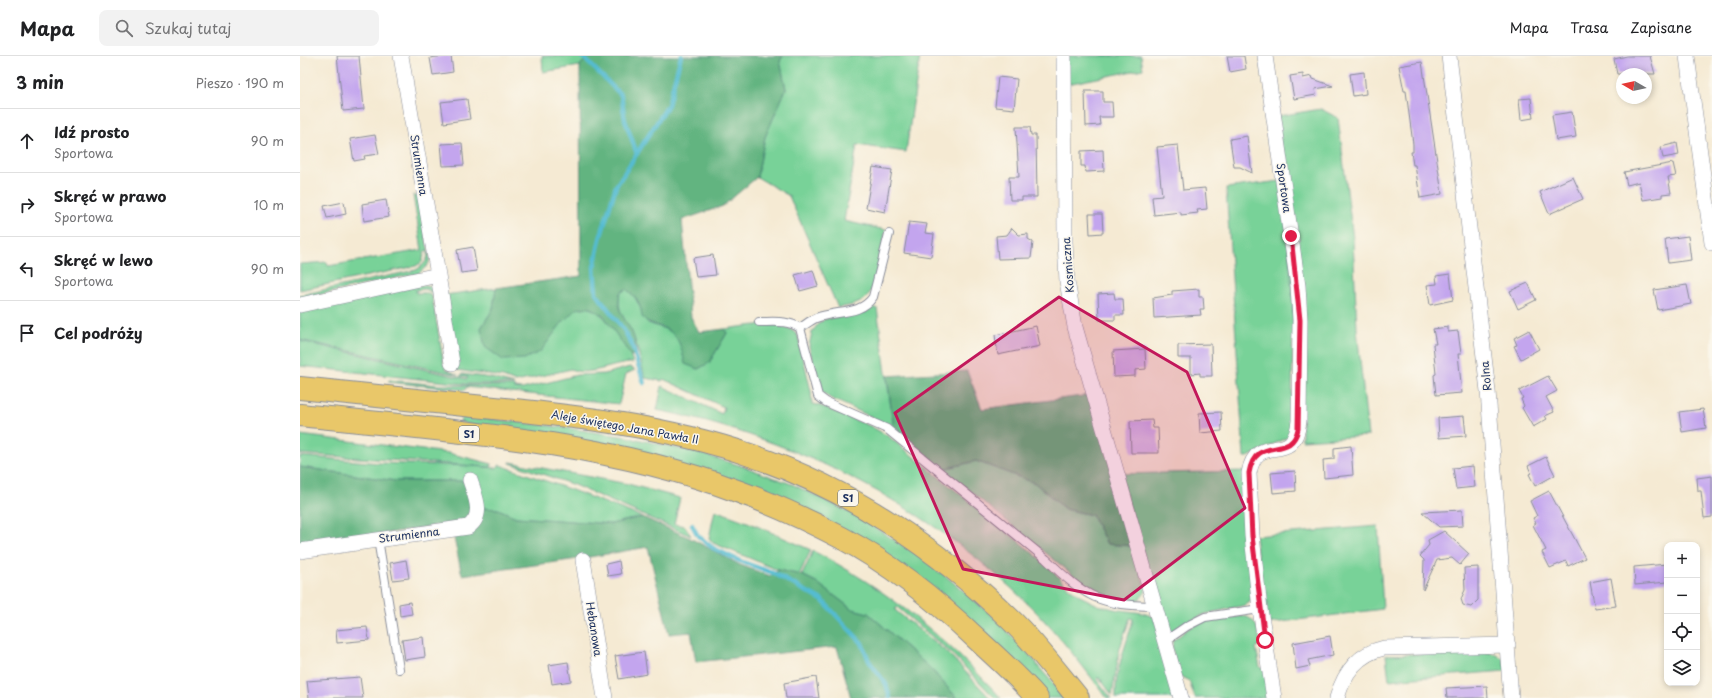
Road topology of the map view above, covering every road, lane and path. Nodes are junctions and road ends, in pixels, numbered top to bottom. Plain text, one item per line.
1 (401, 56) edge
2 (1064, 56) edge
3 (1265, 56) edge
4 (1449, 56) edge
5 (1687, 56) edge
6 (889, 234) dead end
7 (1712, 243) edge
8 (438, 275) junction
9 (300, 305) edge
10 (759, 322) dead end
11 (800, 328) junction
12 (452, 363) dead end
13 (300, 388) edge
14 (300, 414) edge
15 (470, 480) dead end
16 (378, 539) junction
17 (300, 551) edge
18 (583, 560) dead end
19 (1155, 606) junction
20 (1260, 609) junction
21 (1165, 641) junction
22 (1508, 645) junction
23 (399, 669) dead end
24 (605, 698) edge
25 (1037, 698) edge
26 (1078, 698) edge
27 (1181, 698) edge
28 (1274, 698) edge
29 (1337, 698) edge
30 (1511, 698) edge

1 - 8 street, Strumienna
2 - 19 street, Kosmiczna
3 - 20 street, Sportowa
4 - 22 street, Rolna
5 - 7 street
6 - 11 lane
8 - 9 street
8 - 12 street, Strumienna
10 - 11 lane
11 - 19 lane
13 - 26 highway, Aleje świętego Jana Pawła II / S1
14 - 25 highway, S1
15 - 16 street, Strumienna
16 - 17 street, Strumienna
16 - 23 lane
18 - 24 street, Hebanowa
19 - 21 street, Kosmiczna
20 - 21 lane
20 - 28 street, Sportowa
21 - 27 street, Kosmiczna
22 - 29 street
22 - 30 street, Rolna

